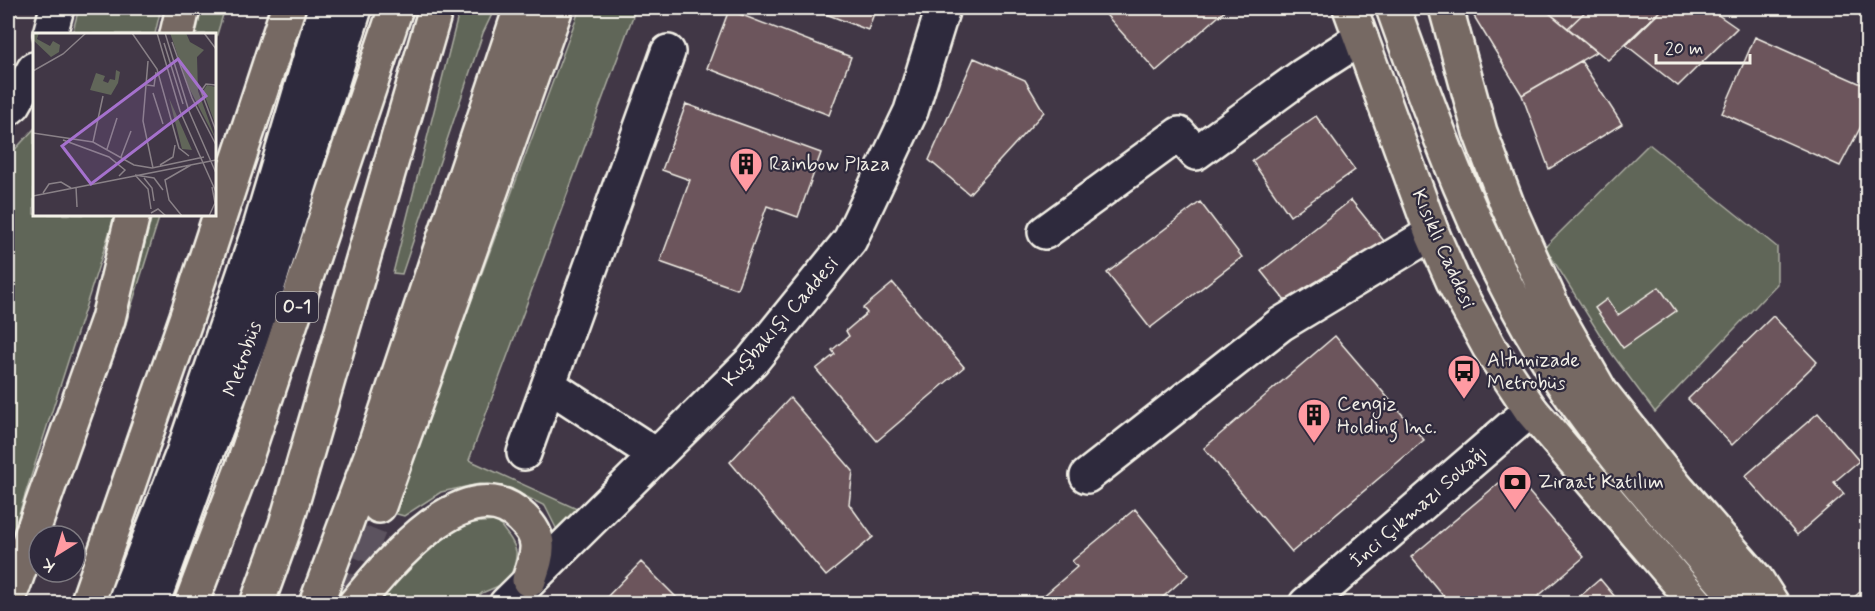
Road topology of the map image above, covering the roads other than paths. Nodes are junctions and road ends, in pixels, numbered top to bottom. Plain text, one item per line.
1 (57, 8) edge
2 (183, 8) edge
3 (288, 8) edge
4 (325, 8) edge
5 (355, 8) edge
6 (396, 8) edge
7 (436, 8) edge
8 (521, 8) edge
9 (556, 8) edge
10 (943, 8) edge
11 (1350, 8) edge
12 (1393, 8) edge
13 (1446, 8) edge
14 (50, 33) edge
15 (177, 33) edge
16 (1361, 38) junction
17 (668, 52) dead end
18 (33, 71) edge
19 (8, 109) edge
20 (133, 216) edge
21 (1045, 232) dead end
22 (1432, 233) junction
23 (550, 386) junction
24 (1531, 410) junction
25 (524, 453) dead end
26 (656, 455) junction
27 (1087, 476) dead end
28 (379, 506) tunnel mouth
29 (529, 580) junction
30 (8, 602) edge
31 (87, 603) edge
32 (124, 603) edge
33 (152, 603) edge
34 (191, 603) edge
35 (257, 603) edge
36 (316, 603) edge
37 (355, 603) edge
38 (506, 603) edge
39 (1306, 603) edge
40 (1697, 603) edge
41 (1742, 603) edge
42 (1772, 603) edge

1 - 14 street
2 - 15 main road
3 - 31 main road
4 - 32 street, Metrobüs
5 - 33 street, Metrobüs
6 - 34 main road, O-1
7 - 35 main road
8 - 36 main road
9 - 28 main road
10 - 26 street, Kuşbakışı Caddesi
11 - 16 main road, Kısıklı Caddesi
12 - 41 main road
13 - 42 main road
16 - 21 street
16 - 22 main road, Kısıklı Caddesi
17 - 23 street
18 - 19 street
20 - 30 main road
22 - 24 main road, Kısıklı Caddesi
22 - 27 street
23 - 25 street
23 - 26 street
24 - 39 street, İnci Çıkmazı Sokağı
24 - 40 main road, Kısıklı Caddesi
26 - 29 street, Kuşbakışı Caddesi
29 - 37 main road
29 - 38 street, Kuşbakışı Caddesi

